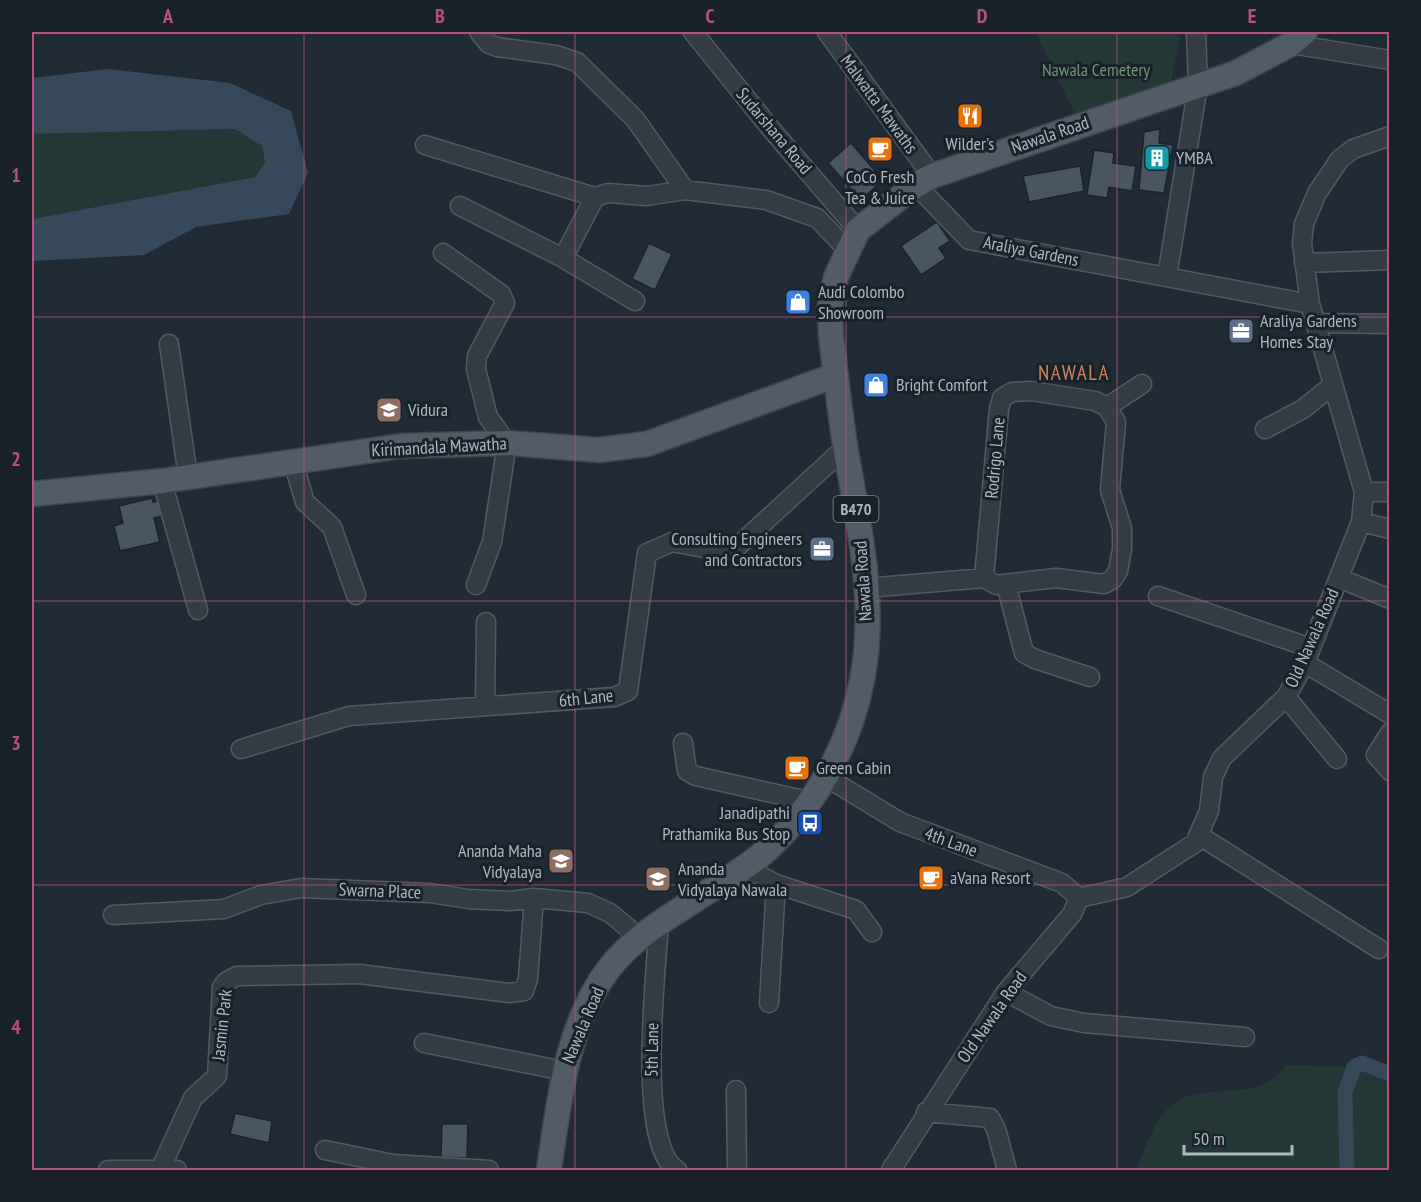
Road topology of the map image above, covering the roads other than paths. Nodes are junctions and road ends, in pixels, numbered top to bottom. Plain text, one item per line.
1 (479, 32) edge
2 (693, 32) edge
3 (827, 32) edge
4 (1196, 32) edge
5 (1298, 38) edge
6 (1389, 60) edge
7 (1198, 85) junction
8 (1389, 136) edge
9 (425, 145) dead end
10 (924, 180) junction
11 (685, 190) junction
12 (595, 197) junction
13 (460, 206) dead end
14 (852, 239) junction
15 (443, 254) dead end
16 (563, 258) junction
17 (1389, 260) edge
18 (1305, 263) junction
19 (1167, 277) junction
20 (635, 301) dead end
21 (1310, 304) junction
22 (1315, 323) junction
23 (1389, 324) edge
24 (169, 344) dead end
25 (836, 375) junction
26 (1142, 384) dead end
27 (1333, 385) junction
28 (1107, 406) junction
29 (1265, 429) dead end
30 (507, 443) junction
31 (846, 447) junction
32 (293, 462) junction
33 (188, 477) junction
34 (162, 481) junction
35 (1364, 492) junction
36 (1389, 492) edge
37 (32, 494) edge
38 (1361, 522) junction
39 (1389, 529) edge
40 (984, 578) junction
41 (1339, 578) junction
42 (1006, 584) junction
43 (476, 585) dead end
44 (866, 588) junction
45 (356, 595) dead end
46 (1158, 596) dead end
47 (1389, 599) edge
48 (198, 610) dead end
49 (486, 622) dead end
50 (1308, 655) junction
51 (1090, 676) dead end
52 (1286, 697) junction
53 (484, 706) junction
54 (1389, 714) edge
55 (1389, 732) edge
56 (683, 743) dead end
57 (241, 750) dead end
58 (1337, 759) dead end
59 (1389, 771) edge
60 (826, 777) junction
61 (808, 801) junction
62 (1200, 836) junction
63 (744, 867) junction
64 (776, 884) junction
65 (534, 898) junction
66 (1079, 898) junction
67 (113, 915) dead end
68 (649, 930) junction
69 (872, 932) dead end
70 (1379, 949) dead end
71 (1006, 992) junction
72 (769, 1003) dead end
73 (1245, 1037) dead end
74 (424, 1043) dead end
75 (564, 1071) junction
76 (736, 1090) dead end
77 (926, 1112) junction
78 (325, 1150) dead end
79 (108, 1170) edge
80 (166, 1170) edge
81 (489, 1170) edge
82 (549, 1170) edge
83 (677, 1170) edge
84 (737, 1170) edge
85 (891, 1170) edge
86 (1007, 1170) edge

1 - 11 street
2 - 14 street, Sudarshana Road
3 - 10 street, Malwatta Mawaths
4 - 7 street
5 - 6 street
5 - 7 main road, Nawala Road
7 - 10 main road, Nawala Road
7 - 19 street
8 - 18 street, Old Nawala Road
9 - 12 street
10 - 14 main road, Nawala Road
10 - 19 street, Araliya Gardens
11 - 12 street
11 - 14 street
12 - 16 street
13 - 16 street
14 - 25 main road, Nawala Road / B470
15 - 30 street
16 - 20 street
17 - 18 street
18 - 21 street, Old Nawala Road
19 - 21 street, Araliya Gardens
21 - 22 street, Old Nawala Road
22 - 23 street
22 - 27 street, Old Nawala Road
24 - 33 street
25 - 30 main road, Kirimandala Mawatha
25 - 31 main road, Nawala Road / B470
26 - 28 street
27 - 29 street
27 - 35 street, Old Nawala Road
28 - 40 street, Rodrigo Lane
28 - 42 street
30 - 32 main road, Kirimandala Mawatha
30 - 43 street
31 - 44 main road, Nawala Road / B470
31 - 53 street, 6th Lane
32 - 33 main road, Kirimandala Mawatha
32 - 45 street
33 - 34 main road, Kirimandala Mawatha
34 - 37 main road, Kirimandala Mawatha
34 - 48 street
35 - 36 street
35 - 38 street, Old Nawala Road
38 - 39 street
38 - 41 street, Old Nawala Road
40 - 42 street
40 - 44 street
41 - 47 street
41 - 50 street, Old Nawala Road
42 - 51 street
44 - 60 main road, Nawala Road / B470
46 - 50 street
49 - 53 street
50 - 52 street, Old Nawala Road
50 - 54 street
52 - 58 street
52 - 62 street, Old Nawala Road
53 - 57 street, 6th Lane
55 - 59 street
56 - 61 street
60 - 61 main road, Nawala Road / B470
60 - 66 street, 4th Lane
61 - 63 main road, Nawala Road / B470
62 - 66 street
62 - 70 street
63 - 64 street
63 - 68 main road, Nawala Road / B470
64 - 69 street
64 - 72 street
65 - 67 street, Swarna Place
65 - 68 street, Swarna Place
65 - 80 street, Jasmin Park
66 - 71 street, Old Nawala Road
68 - 75 main road, Nawala Road / B470
68 - 83 street, 5th Lane
71 - 73 street
71 - 77 street, Old Nawala Road
74 - 75 street
75 - 82 main road, Nawala Road / B470
76 - 84 street
77 - 85 street, Old Nawala Road
77 - 86 street
78 - 81 street
79 - 80 street

